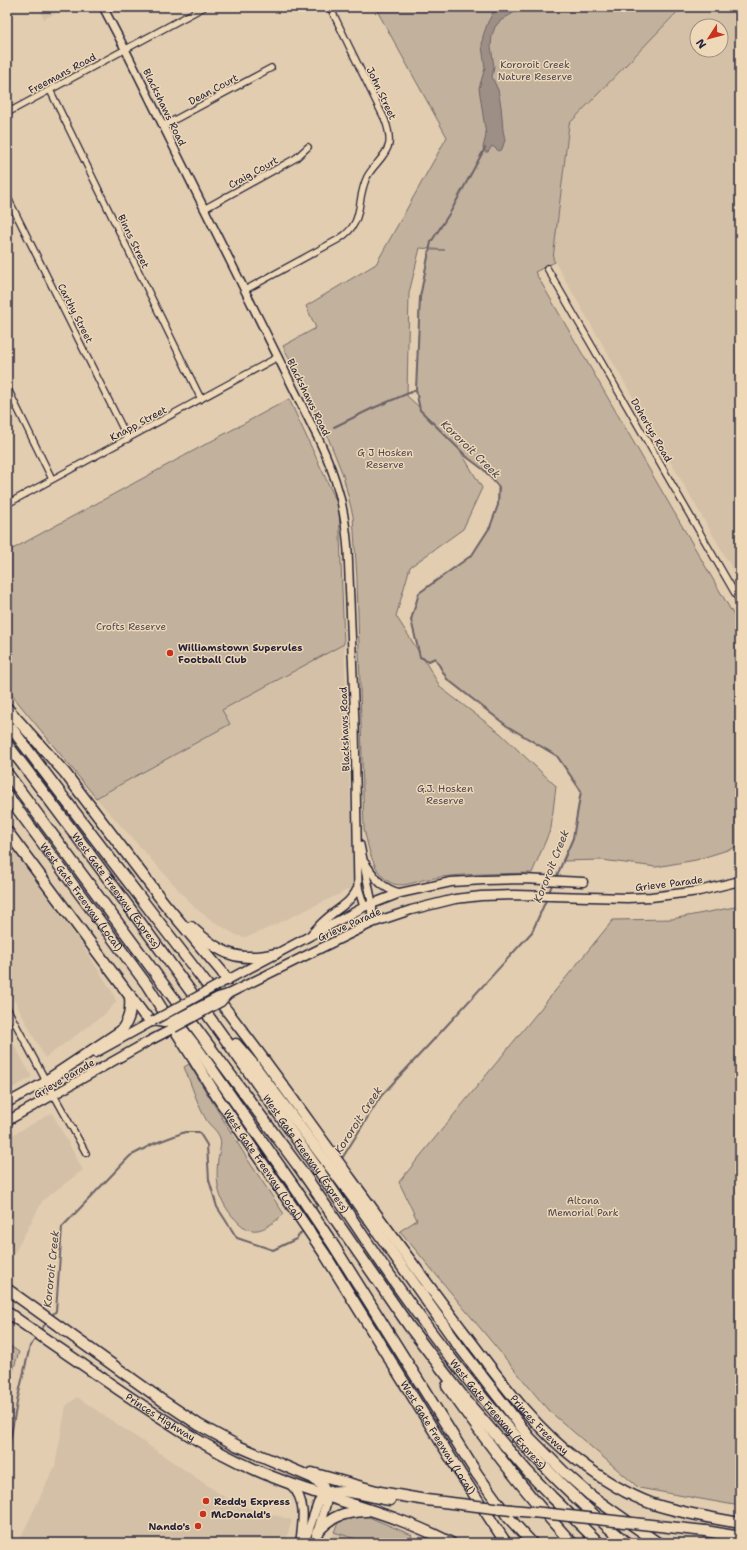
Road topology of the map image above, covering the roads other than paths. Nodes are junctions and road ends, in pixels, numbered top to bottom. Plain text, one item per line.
1 (103, 7) edge
2 (204, 7) edge
3 (330, 7) edge
4 (125, 49) junction
5 (271, 68) dead end
6 (50, 90) junction
7 (7, 114) edge
8 (163, 126) junction
9 (308, 147) dead end
10 (7, 196) edge
11 (204, 209) junction
12 (548, 268) dead end
13 (245, 290) junction
14 (278, 358) junction
15 (7, 387) edge
16 (201, 399) junction
17 (128, 438) junction
18 (52, 479) junction
19 (7, 504) edge
20 (740, 602) edge
21 (7, 708) edge
22 (7, 722) edge
23 (7, 744) edge
24 (7, 773) edge
25 (7, 795) edge
26 (7, 831) edge
27 (358, 834) junction
28 (364, 862) junction
29 (740, 881) edge
30 (583, 882) dead end
31 (358, 887) junction
32 (400, 893) junction
33 (164, 903) junction
34 (372, 903) junction
35 (364, 907) junction
36 (372, 923) junction
37 (312, 933) junction
38 (275, 954) junction
39 (227, 980) junction
40 (147, 985) junction
41 (228, 994) junction
42 (130, 995) junction
43 (7, 1008) edge
44 (153, 1021) junction
45 (172, 1025) junction
46 (46, 1081) junction
47 (54, 1095) junction
48 (7, 1103) edge
49 (7, 1122) edge
50 (311, 1151) junction
51 (86, 1153) dead end
52 (359, 1199) junction
53 (398, 1245) junction
54 (7, 1289) edge
55 (9, 1313) edge
56 (409, 1326) junction
57 (517, 1422) junction
58 (238, 1446) junction
59 (239, 1463) junction
60 (286, 1467) junction
61 (291, 1485) junction
62 (325, 1495) junction
63 (426, 1500) junction
64 (373, 1511) junction
65 (740, 1523) edge
66 (317, 1532) junction
67 (740, 1537) edge
68 (300, 1543) edge
69 (304, 1543) edge
70 (314, 1543) edge
71 (451, 1543) edge
72 (506, 1543) edge
73 (532, 1543) edge
74 (572, 1543) edge
75 (599, 1543) edge
76 (627, 1543) edge
77 (658, 1543) edge

1 - 4 main road, Blackshaws Road
2 - 4 street, Freemans Road
3 - 13 street, John Street
4 - 6 street, Freemans Road
4 - 8 main road, Blackshaws Road
5 - 8 street, Dean Court
6 - 7 street, Freemans Road
6 - 16 street, Binns Street
8 - 11 main road, Blackshaws Road
9 - 11 street, Craig Court
10 - 17 street, Carthy Street
11 - 13 main road, Blackshaws Road
12 - 20 street, Dohertys Road
13 - 14 main road, Blackshaws Road
14 - 16 street, Knapp Street
14 - 27 main road, Blackshaws Road
15 - 18 street
16 - 17 street, Knapp Street
17 - 18 street, Knapp Street
18 - 19 street, Knapp Street
21 - 33 highway
22 - 52 highway
23 - 50 highway, West Gate Freeway (Express)
24 - 56 highway, West Gate Freeway (Express)
25 - 40 highway, West Gate Freeway (Local)
26 - 42 highway
27 - 28 main road, Blackshaws Road
27 - 31 main road, Blackshaws Road
28 - 32 main road
28 - 34 main road, Blackshaws Road
29 - 36 main road, Grieve Parade
30 - 32 main road, Grieve Parade
31 - 35 main road, Blackshaws Road
31 - 37 main road
32 - 34 main road, Grieve Parade
33 - 38 highway
33 - 39 highway
34 - 35 main road, Grieve Parade
34 - 36 main road
35 - 36 main road
35 - 37 main road, Grieve Parade
36 - 41 main road, Grieve Parade
37 - 38 main road, Grieve Parade
38 - 39 main road, Grieve Parade
39 - 41 main road
39 - 44 main road, Grieve Parade, bridge
40 - 72 highway, West Gate Freeway (Local)
40 - 73 highway
41 - 45 main road, Grieve Parade, bridge
42 - 44 highway
42 - 46 highway
43 - 46 street
44 - 45 main road
44 - 46 main road, Grieve Parade
45 - 47 main road, Grieve Parade
46 - 47 main road
46 - 48 main road, Grieve Parade
47 - 49 main road, Grieve Parade
47 - 51 street
50 - 52 highway
50 - 76 highway, West Gate Freeway (Express)
52 - 53 highway
52 - 57 highway
53 - 57 highway
53 - 65 highway, Princes Freeway
54 - 58 highway, Princes Highway
55 - 59 highway, Princes Highway
56 - 74 highway
56 - 75 highway, West Gate Freeway (Express)
57 - 77 highway
58 - 59 highway
58 - 60 highway, Princes Highway
59 - 61 highway, Princes Highway
60 - 62 highway
60 - 63 highway
61 - 62 highway, Princes Highway
61 - 68 main road
62 - 63 highway
62 - 64 highway, Princes Highway
62 - 66 main road
62 - 69 main road
63 - 67 highway, bridge
64 - 66 highway
64 - 71 highway, Princes Highway
66 - 70 main road

